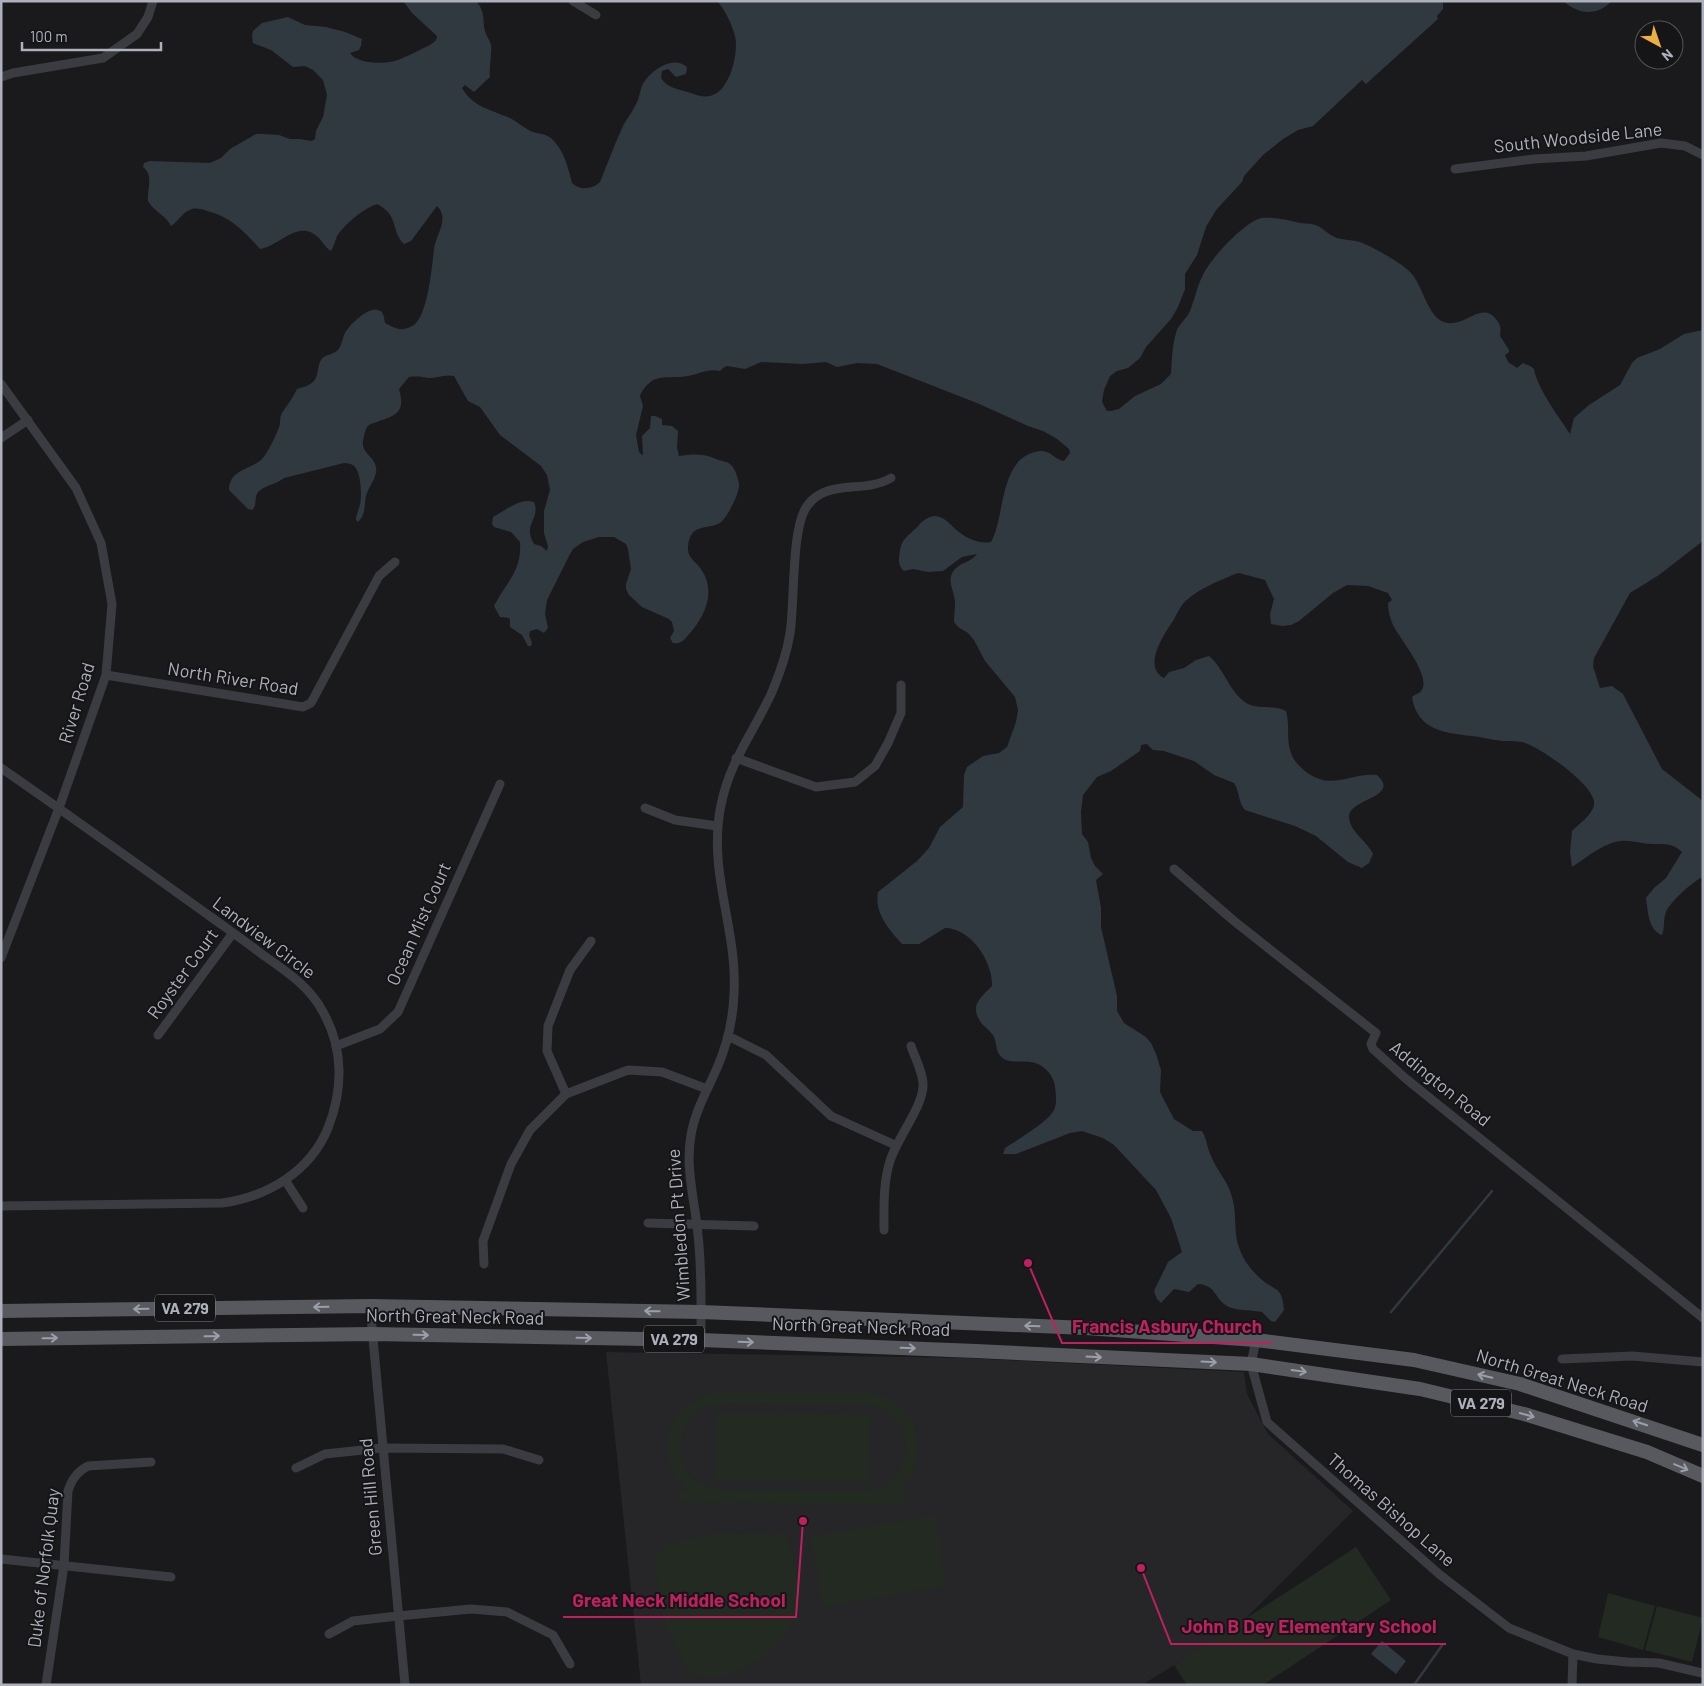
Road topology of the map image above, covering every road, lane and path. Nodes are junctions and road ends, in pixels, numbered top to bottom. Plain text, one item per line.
1 (153, 1) edge
2 (573, 1) edge
3 (596, 14) dead end
4 (1, 77) edge
5 (1703, 155) edge
6 (1455, 169) dead end
7 (1, 384) edge
8 (28, 420) junction
9 (1, 438) edge
10 (891, 478) dead end
11 (395, 562) dead end
12 (106, 675) junction
13 (901, 684) dead end
14 (736, 758) junction
15 (1, 768) edge
16 (500, 784) dead end
17 (59, 808) junction
18 (645, 808) dead end
19 (717, 826) junction
20 (1174, 870) dead end
21 (233, 933) junction
22 (591, 941) dead end
23 (1, 958) edge
24 (158, 1035) dead end
25 (728, 1036) junction
26 (336, 1046) junction
27 (911, 1046) dead end
28 (707, 1088) junction
29 (566, 1094) junction
30 (896, 1145) junction
31 (285, 1180) junction
32 (1, 1206) edge
33 (304, 1208) dead end
34 (648, 1223) dead end
35 (697, 1225) junction
36 (754, 1226) dead end
37 (884, 1230) dead end
38 (484, 1264) dead end
39 (370, 1306) junction
40 (1, 1311) edge
41 (701, 1312) junction
42 (1703, 1318) edge
43 (372, 1334) junction
44 (1, 1339) edge
45 (701, 1340) junction
46 (1256, 1340) junction
47 (1562, 1360) dead end
48 (1703, 1362) edge
49 (1251, 1364) junction
50 (1703, 1444) edge
51 (382, 1448) junction
52 (539, 1460) dead end
53 (151, 1462) dead end
54 (296, 1468) dead end
55 (1703, 1476) edge
56 (1, 1559) edge
57 (64, 1565) junction
58 (172, 1577) dead end
59 (398, 1616) junction
60 (328, 1634) dead end
61 (1573, 1654) junction
62 (570, 1664) dead end
63 (1702, 1673) edge
64 (46, 1685) edge
65 (405, 1685) edge
66 (1572, 1685) edge

1 - 4 street
2 - 3 street
5 - 6 street, South Woodside Lane
7 - 8 street, River Road
8 - 9 street
8 - 12 street, River Road
10 - 14 street, Wimbledon Pt Drive
11 - 12 street, North River Road
12 - 17 street, River Road
13 - 14 street
14 - 19 street, Wimbledon Pt Drive
15 - 17 street, Landview Circle
16 - 26 street, Ocean Mist Court
17 - 21 street, Landview Circle
17 - 23 street, River Road
18 - 19 street
19 - 25 street, Wimbledon Pt Drive
20 - 42 street, Addington Road
21 - 24 street, Royster Court
21 - 26 street, Landview Circle
22 - 29 street
25 - 28 street, Wimbledon Pt Drive
25 - 30 street
26 - 31 street, Landview Circle
27 - 30 street
28 - 29 street
28 - 35 street, Wimbledon Pt Drive
29 - 38 street
30 - 37 street
31 - 32 street, Landview Circle
31 - 33 street
34 - 35 street
35 - 36 street
35 - 41 street, Wimbledon Pt Drive
39 -> 40 main road, North Great Neck Road / VA 279
41 -> 39 main road, North Great Neck Road / VA 279
39 - 43 street, Green Hill Road
41 - 45 street, Wimbledon Pt Drive
46 -> 41 main road, North Great Neck Road / VA 279
44 -> 43 main road, North Great Neck Road / VA 279
43 -> 45 main road, North Great Neck Road / VA 279
43 - 51 street, Green Hill Road
45 -> 49 main road, North Great Neck Road / VA 279
46 - 49 street, Thomas Bishop Lane
50 -> 46 main road, North Great Neck Road / VA 279
47 - 48 street
49 -> 55 main road, North Great Neck Road / VA 279
49 - 61 street, Thomas Bishop Lane
51 - 52 street
51 - 54 street
51 - 59 street, Green Hill Road
53 - 57 street, Duke of Norfolk Quay
56 - 57 street
57 - 58 street
57 - 64 street, Duke of Norfolk Quay
59 - 60 street
59 - 62 street
59 - 65 street, Green Hill Road
61 - 63 street, Thomas Bishop Lane
61 - 66 street

